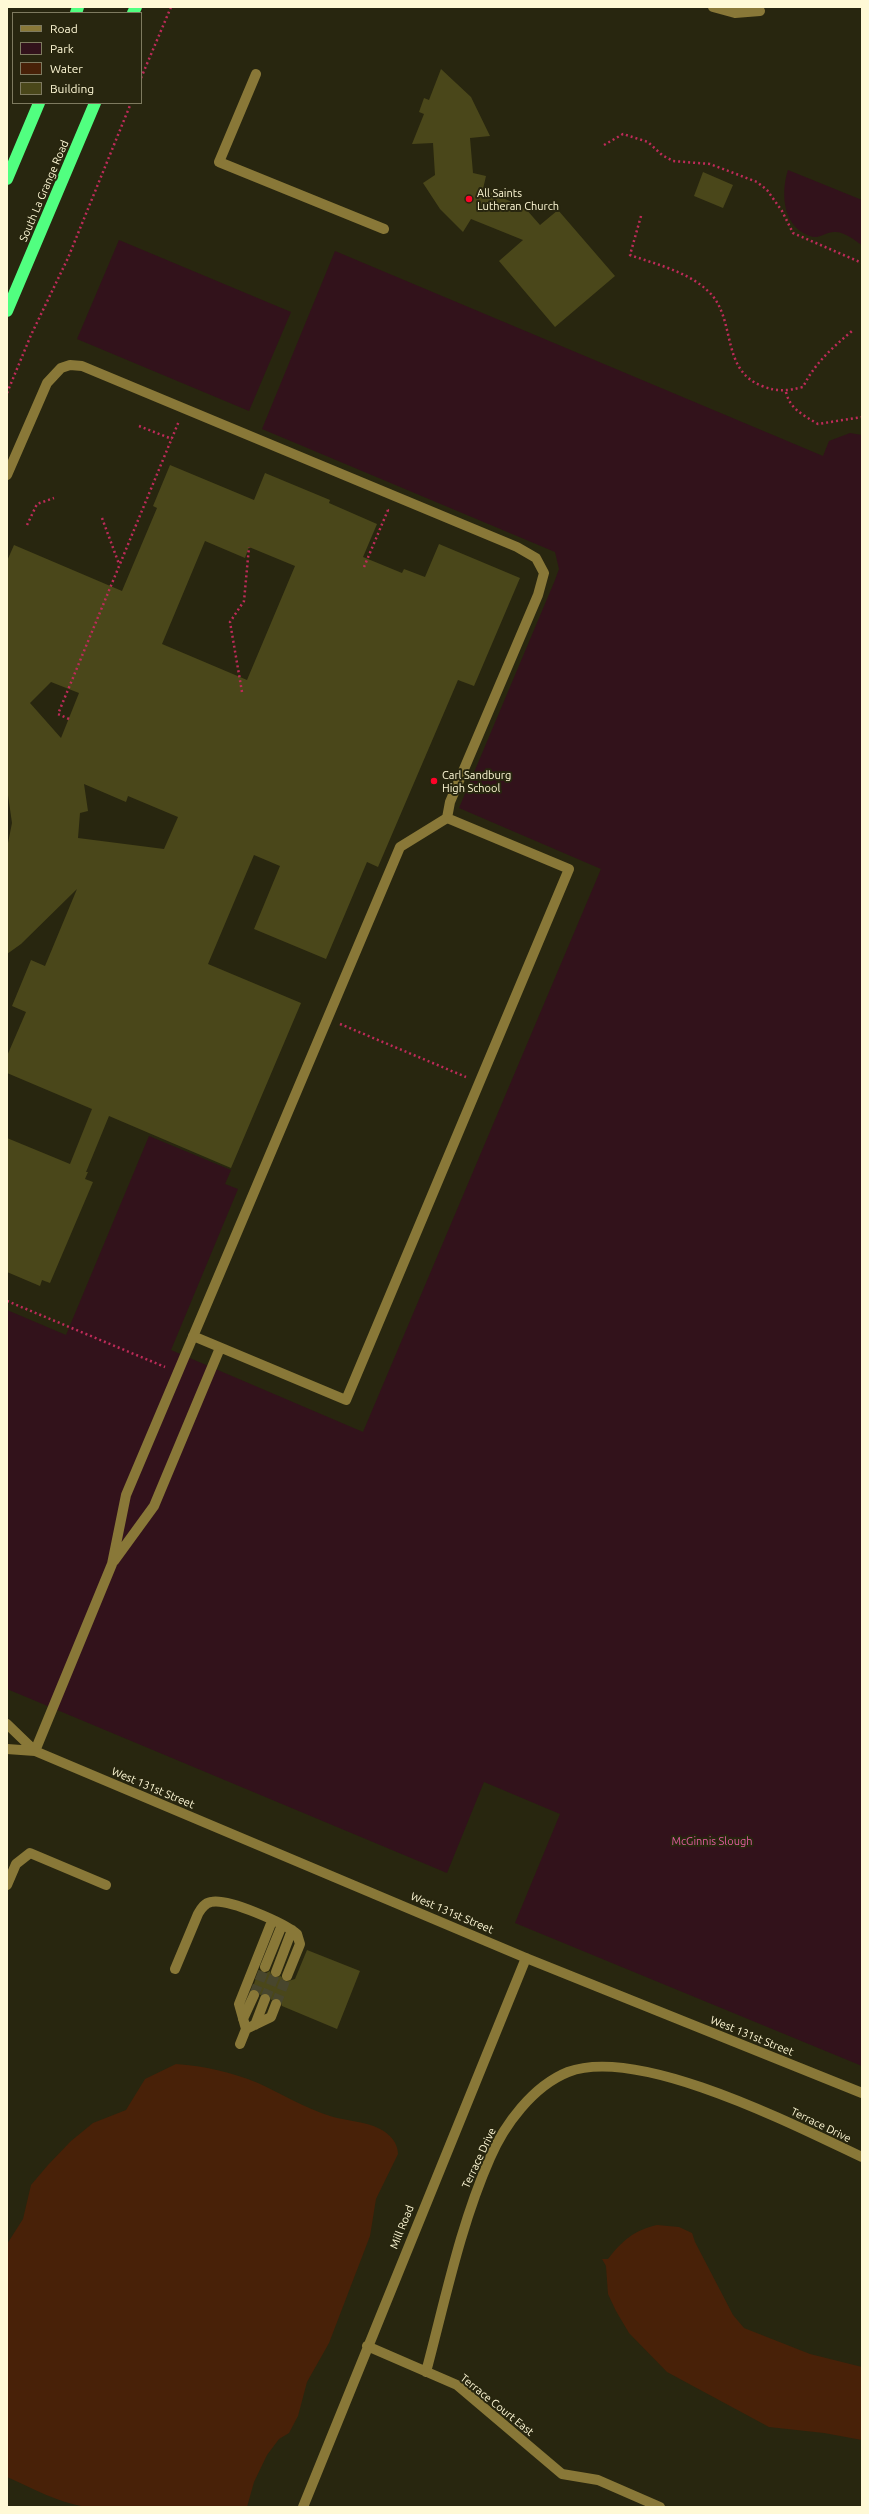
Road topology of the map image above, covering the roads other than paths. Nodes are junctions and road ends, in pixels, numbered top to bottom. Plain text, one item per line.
1 (713, 7) edge
2 (760, 11) dead end
3 (256, 74) dead end
4 (38, 104) edge
5 (95, 104) edge
6 (7, 179) edge
7 (384, 229) dead end
8 (7, 311) edge
9 (7, 475) edge
10 (447, 818) junction
11 (193, 1336) junction
12 (220, 1348) junction
13 (112, 1564) junction
14 (7, 1724) edge
15 (7, 1749) edge
16 (35, 1751) junction
17 (7, 1885) edge
18 (106, 1885) dead end
19 (272, 1921) junction
20 (282, 1925) junction
21 (292, 1930) junction
22 (526, 1958) junction
23 (265, 1967) tunnel mouth
24 (175, 1969) dead end
25 (276, 1972) tunnel mouth
26 (287, 1976) tunnel mouth
27 (254, 1995) tunnel mouth
28 (265, 1999) tunnel mouth
29 (276, 2004) tunnel mouth
30 (248, 2024) junction
31 (240, 2044) dead end
32 (862, 2093) edge
33 (862, 2157) edge
34 (367, 2346) junction
35 (426, 2372) junction
36 (303, 2507) edge
37 (660, 2507) edge

1 - 2 street
3 - 7 street
4 - 6 highway
5 - 8 highway, South La Grange Road
9 - 10 street
10 - 11 street
10 - 12 street
11 - 12 street
11 - 13 street
12 - 13 street
13 - 16 street
14 - 16 street, West 131st Street
15 - 16 street, West 131st Street
16 - 22 street, West 131st Street
17 - 18 street
19 - 20 street
19 - 24 street
19 - 30 street
20 - 21 street
20 - 23 street
21 - 25 street
21 - 26 street
22 - 32 street, West 131st Street
22 - 34 street, Mill Road
27 - 30 street
28 - 30 street
29 - 30 street
30 - 31 street
33 - 35 street, Terrace Drive
34 - 35 street, Terrace Court East
34 - 36 street, Mill Road
35 - 37 street, Terrace Court East

